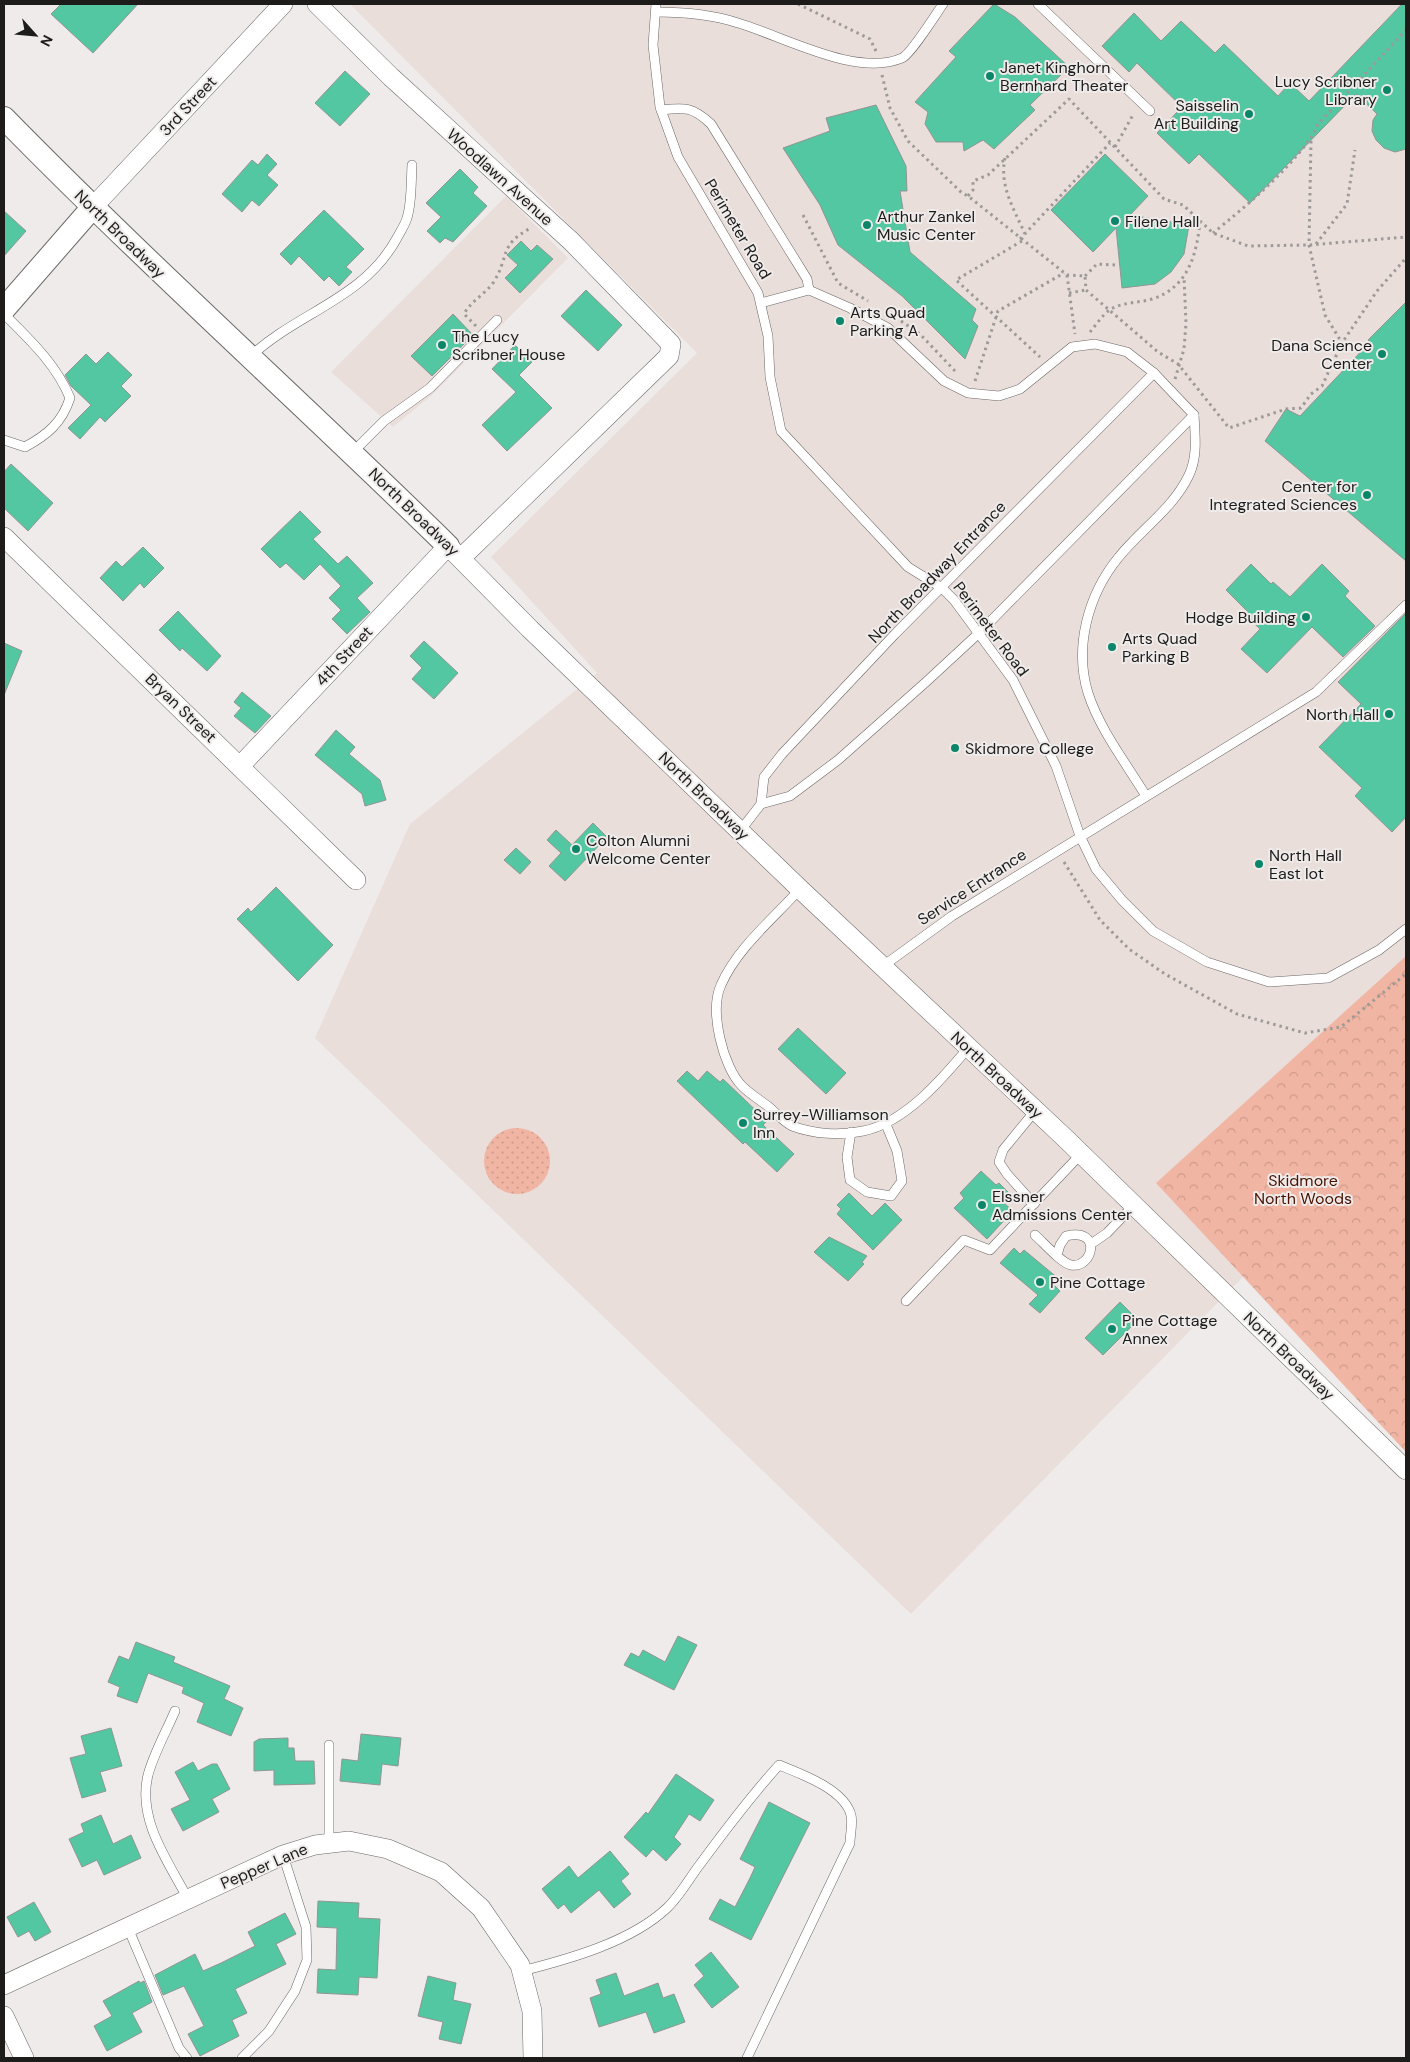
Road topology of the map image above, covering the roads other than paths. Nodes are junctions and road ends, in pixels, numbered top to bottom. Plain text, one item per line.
1 (283, 4) edge
2 (317, 4) edge
3 (943, 4) edge
4 (1038, 4) edge
5 (656, 8) edge
6 (661, 110) junction
7 (1150, 111) dead end
8 (4, 118) edge
9 (412, 165) dead end
10 (92, 208) junction
11 (809, 290) junction
12 (761, 303) junction
13 (4, 309) edge
14 (4, 314) edge
15 (497, 320) dead end
16 (250, 356) junction
17 (669, 356) joint
18 (1154, 373) junction
19 (1194, 415) junction
20 (4, 440) edge
21 (352, 452) junction
22 (4, 537) edge
23 (455, 552) junction
24 (942, 588) junction
25 (1406, 605) edge
26 (979, 633) junction
27 (240, 765) junction
28 (1146, 796) junction
29 (761, 804) junction
30 (740, 831) junction
31 (1080, 836) junction
32 (356, 880) dead end
33 (800, 889) junction
34 (1406, 929) edge
35 (882, 966) junction
36 (968, 1047) junction
37 (1036, 1111) junction
38 (885, 1122) junction
39 (851, 1132) junction
40 (1081, 1154) junction
41 (1034, 1204) junction
42 (1134, 1205) junction
43 (1035, 1234) dead end
44 (1092, 1244) junction
45 (1057, 1255) junction
46 (906, 1301) dead end
47 (1406, 1470) edge
48 (175, 1711) dead end
49 (329, 1745) dead end
50 (329, 1844) junction
51 (283, 1856) junction
52 (188, 1899) junction
53 (128, 1928) junction
54 (522, 1971) junction
55 (4, 1985) edge
56 (4, 2016) edge
57 (24, 2058) edge
58 (187, 2058) edge
59 (242, 2058) edge
60 (533, 2058) edge
61 (747, 2058) edge

1 - 10 street, 3rd Street
2 - 17 street, Woodlawn Avenue
3 - 5 lane
4 - 7 lane
5 - 6 lane, Perimeter Road
6 - 11 lane
6 - 12 lane, Perimeter Road
8 - 10 street, North Broadway
9 - 16 lane
10 - 13 street
10 - 16 street, North Broadway
11 - 12 lane
11 - 18 lane
12 - 24 lane, Perimeter Road
14 - 20 lane
15 - 21 lane
16 - 21 street, North Broadway
17 - 23 street, 4th Street
18 - 19 lane
18 - 24 lane, North Broadway Entrance
19 - 26 lane
19 - 28 lane
21 - 23 street, North Broadway
22 - 27 street, Bryan Street
23 - 27 street, 4th Street
23 - 30 street, North Broadway
24 - 26 lane, Perimeter Road
24 - 29 lane, North Broadway Entrance
25 - 28 lane, Service Entrance
26 - 29 lane
26 - 31 lane, Perimeter Road
27 - 32 street, Bryan Street
28 - 31 lane, Service Entrance
29 - 30 lane
30 - 33 street, North Broadway
31 - 34 lane, Perimeter Road
31 - 35 lane, Service Entrance
33 - 35 street, North Broadway
33 - 39 lane
35 - 36 street, North Broadway
36 - 37 street, North Broadway
36 - 38 lane
37 - 40 street, North Broadway
37 - 41 lane
38 - 39 lane
38 - 39 lane
40 - 41 lane
40 - 42 street, North Broadway
41 - 46 lane
42 - 44 lane
42 - 47 street, North Broadway
43 - 45 lane
44 - 45 lane
44 - 45 lane
48 - 52 lane
49 - 50 lane
50 - 51 street, Pepper Lane
50 - 54 street, Pepper Lane
51 - 52 street, Pepper Lane
51 - 59 lane
52 - 53 street, Pepper Lane
53 - 55 street, Pepper Lane
53 - 58 lane
54 - 60 street, Pepper Lane
54 - 61 lane
56 - 57 street

